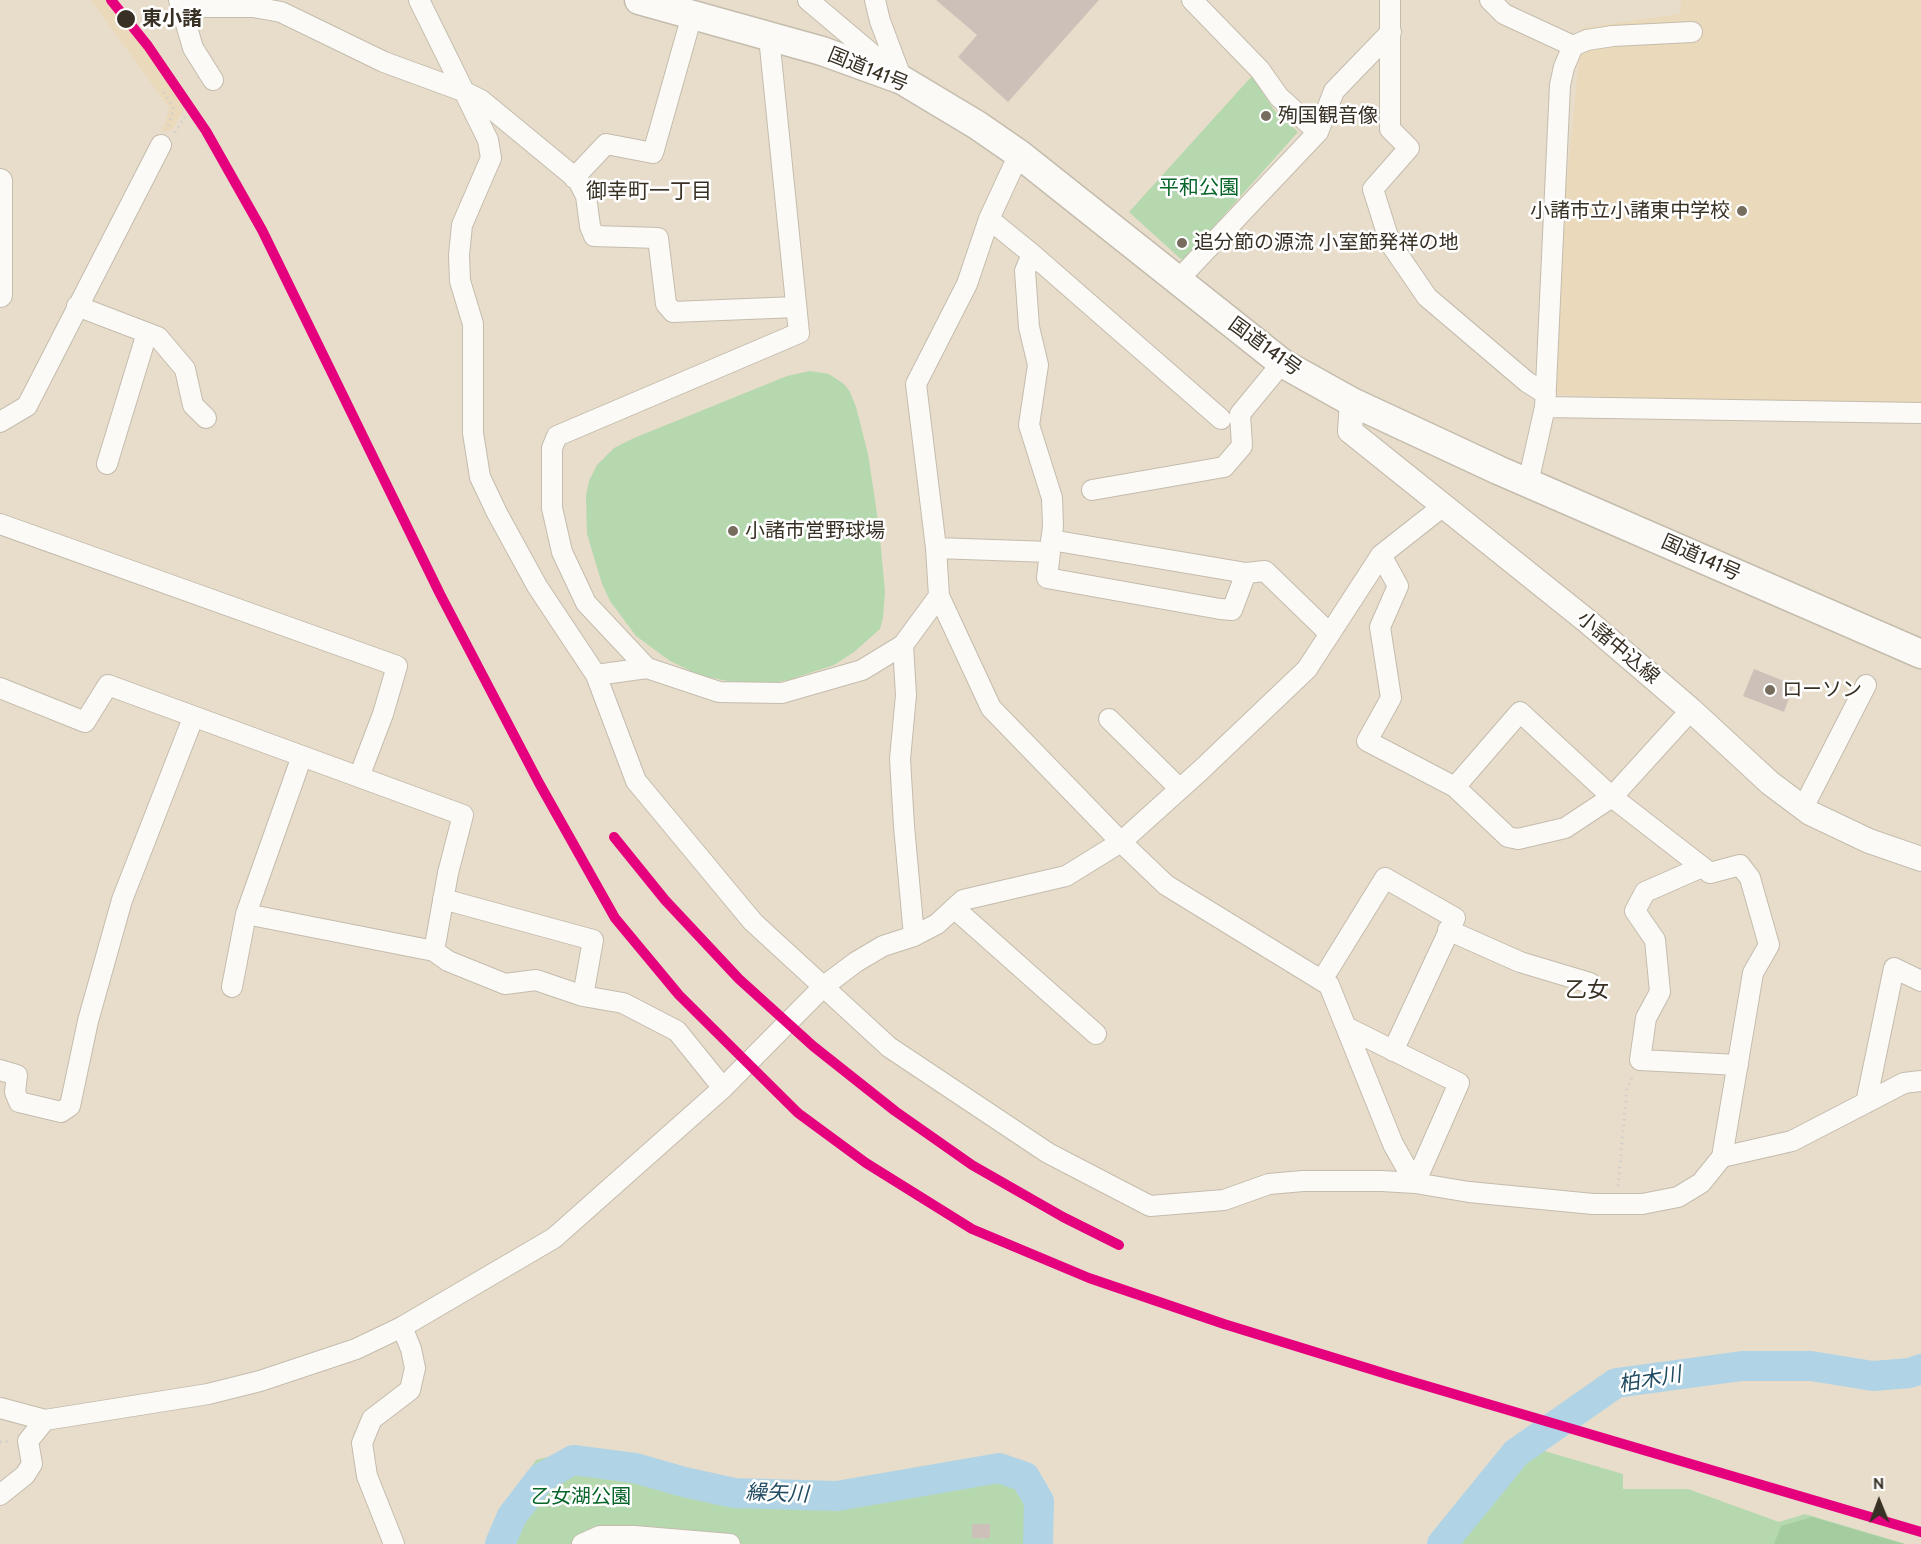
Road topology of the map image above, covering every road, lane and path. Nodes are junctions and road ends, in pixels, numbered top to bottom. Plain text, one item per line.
1 (419, 0) edge
2 (639, 0) edge
3 (808, 0) edge
4 (875, 0) edge
5 (1191, 0) edge
6 (1390, 0) edge
7 (1490, 0) edge
8 (180, 4) edge
9 (692, 15) junction
10 (1391, 32) junction
11 (1692, 32) dead end
12 (769, 37) junction
13 (1573, 46) junction
14 (213, 80) dead end
15 (902, 80) junction
16 (463, 91) junction
17 (164, 92) dead end
18 (185, 116) dead end
19 (1318, 132) junction
20 (168, 139) junction
21 (1019, 154) junction
22 (574, 178) junction
23 (0, 181) edge
24 (989, 219) junction
25 (1032, 254) junction
26 (1177, 281) junction
27 (0, 296) edge
28 (76, 306) junction
29 (796, 307) junction
30 (147, 333) junction
31 (1282, 363) junction
32 (1546, 401) junction
33 (1352, 402) junction
34 (1921, 413) edge
35 (206, 418) dead end
36 (1221, 419) dead end
37 (0, 422) edge
38 (107, 464) dead end
39 (1528, 483) junction
40 (1092, 490) dead end
41 (1442, 507) junction
42 (0, 524) edge
43 (1051, 546) junction
44 (936, 548) junction
45 (1381, 555) junction
46 (1246, 573) junction
47 (939, 596) junction
48 (1329, 633) junction
49 (903, 645) junction
50 (1921, 654) edge
51 (646, 668) junction
52 (596, 675) junction
53 (1866, 685) dead end
54 (0, 688) edge
55 (1691, 710) junction
56 (194, 718) junction
57 (1109, 719) dead end
58 (302, 756) junction
59 (359, 777) junction
60 (1455, 787) junction
61 (1180, 789) junction
62 (1612, 797) junction
63 (1803, 808) junction
64 (1121, 842) junction
65 (1921, 859) edge
66 (1702, 867) junction
67 (443, 899) junction
68 (954, 908) junction
69 (246, 914) junction
70 (1448, 930) junction
71 (914, 936) junction
72 (434, 951) junction
73 (1322, 980) junction
74 (1921, 981) edge
75 (1590, 983) dead end
76 (824, 986) junction
77 (232, 987) dead end
78 (583, 996) junction
79 (1347, 1027) junction
80 (1096, 1034) dead end
81 (1393, 1051) junction
82 (1641, 1060) junction
83 (1738, 1065) junction
84 (0, 1070) edge
85 (1921, 1081) edge
86 (728, 1083) junction
87 (1866, 1103) junction
88 (1722, 1157) junction
89 (1415, 1183) junction
90 (1616, 1204) junction
91 (402, 1327) junction
92 (0, 1408) edge
93 (45, 1420) junction
94 (0, 1495) edge
95 (983, 1538) dead end
96 (394, 1544) edge
97 (582, 1544) edge
98 (730, 1544) edge
99 (983, 1544) edge

1 - 16 street
2 - 9 highway, 国道141号
3 - 15 street
4 - 15 street
5 - 19 street
6 - 10 street
7 - 13 street
8 - 14 street
8 - 16 street
9 - 12 highway, 国道141号
9 - 22 street
10 - 19 street
10 - 32 street
11 - 13 street
12 - 15 highway, 国道141号
12 - 29 street
13 - 32 street
15 - 21 highway, 国道141号
16 - 22 street
16 - 52 street
17 - 20 path
18 - 20 path
19 - 26 street
20 - 28 street
21 - 24 street
21 - 26 highway, 国道141号
22 - 29 street
23 - 27 main road
24 - 25 street
24 - 44 street
25 - 36 street
25 - 43 street
26 - 31 highway, 国道141号
28 - 30 street
28 - 37 street
29 - 51 street
30 - 35 street
30 - 38 street
31 - 33 highway, 国道141号
31 - 40 street
32 - 34 street
32 - 39 street
33 - 39 highway, 国道141号
33 - 41 main road, 小諸中込線
39 - 50 highway, 国道141号
41 - 45 street
41 - 55 main road, 小諸中込線
42 - 59 street
43 - 44 street
43 - 46 street
43 - 46 street
44 - 47 street
45 - 48 street
45 - 60 street
46 - 48 street
47 - 49 street
47 - 64 street
48 - 61 street
49 - 51 street
49 - 71 street
51 - 52 street
52 - 76 street
53 - 63 street
54 - 56 street
55 - 62 street
55 - 63 main road, 小諸中込線
56 - 58 street
56 - 84 street
57 - 61 street
58 - 59 street
58 - 69 street
59 - 67 street
60 - 62 street
60 - 62 street
61 - 64 street
62 - 66 street
63 - 65 main road, 小諸中込線
64 - 68 street
64 - 73 street
66 - 82 street
66 - 83 street
67 - 72 street
67 - 78 street
68 - 71 street
68 - 80 street
69 - 72 street
69 - 77 street
70 - 73 street
70 - 75 street
70 - 81 street
71 - 76 street
72 - 78 street
73 - 79 street
74 - 87 street
76 - 86 street
76 - 89 street
78 - 86 street
79 - 81 street
79 - 89 street
81 - 89 street
82 - 83 street
82 - 90 path
83 - 88 street
85 - 87 street
86 - 91 street
87 - 88 street
88 - 90 street
89 - 90 street
91 - 93 street
91 - 96 street
92 - 93 street
93 - 94 street
95 - 99 path
97 - 98 street

